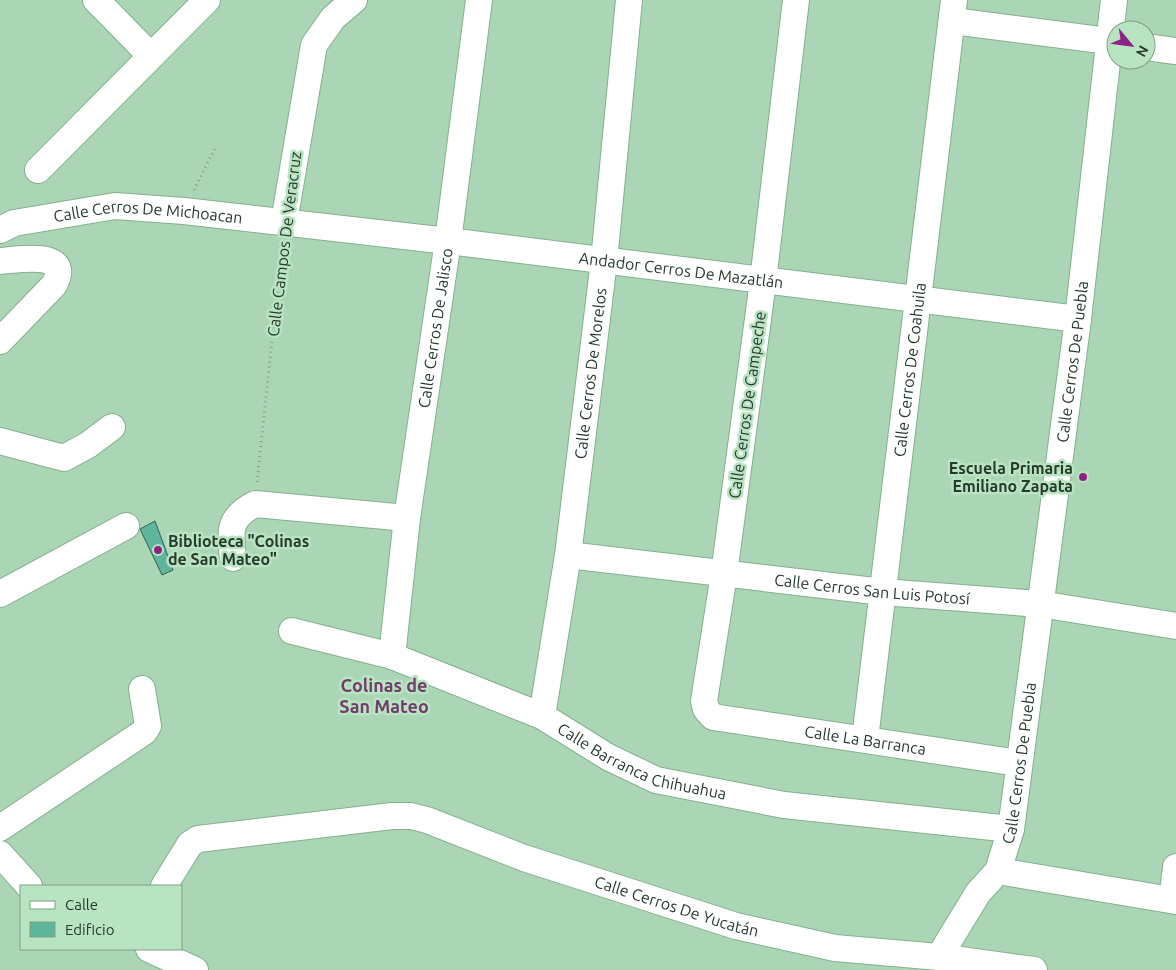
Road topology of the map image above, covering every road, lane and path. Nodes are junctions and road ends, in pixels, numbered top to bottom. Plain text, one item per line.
1 (96, 0) edge
2 (207, 0) edge
3 (354, 0) edge
4 (479, 0) edge
5 (630, 0) edge
6 (1114, 0) edge
7 (789, 1) edge
8 (954, 10) edge
9 (1114, 20) edge
10 (1106, 41) edge
11 (1156, 48) edge
12 (1176, 51) edge
13 (150, 55) junction
14 (1109, 70) edge
15 (216, 146) dead end
16 (38, 170) dead end
17 (184, 210) junction
18 (284, 222) junction
19 (7, 227) edge
20 (448, 241) junction
21 (0, 261) edge
22 (604, 261) junction
23 (763, 281) junction
24 (918, 301) junction
25 (1078, 319) junction
26 (0, 341) edge
27 (112, 427) dead end
28 (0, 441) edge
29 (247, 508) junction
30 (407, 518) junction
31 (126, 526) dead end
32 (568, 555) junction
33 (233, 558) dead end
34 (724, 574) junction
35 (883, 592) junction
36 (0, 594) edge
37 (1040, 604) junction
38 (1176, 626) edge
39 (292, 631) dead end
40 (392, 656) junction
41 (142, 689) dead end
42 (542, 716) junction
43 (713, 717) joint
44 (865, 739) junction
45 (1018, 764) junction
46 (0, 828) edge
47 (1011, 829) junction
48 (0, 854) edge
49 (1176, 867) edge
50 (998, 871) junction
51 (28, 885) edge
52 (165, 885) edge
53 (1174, 900) edge
54 (151, 950) edge
55 (939, 958) junction
56 (195, 970) edge
57 (1034, 970) edge

1 - 13 street
2 - 13 street
3 - 18 street, Calle Campos De Veracruz
4 - 20 street, Calle Cerros De Jalisco
5 - 22 street, Calle Cerros De Morelos
6 - 9 street, Calle Cerros De Puebla
7 - 23 street, Calle Cerros De Campeche
8 - 10 street
8 - 24 street, Calle Cerros De Coahuila
11 - 12 street
13 - 16 street
14 - 25 street, Calle Cerros De Puebla
15 - 17 path
17 - 18 street, Calle Cerros De Michoacan
17 - 19 street, Calle Cerros De Michoacan
18 - 20 street, Andador Cerros De Mazatlán
18 - 29 path, Calle Campos De Veracruz
20 - 22 street, Andador Cerros De Mazatlán
20 - 30 street, Calle Cerros De Jalisco
21 - 26 street
22 - 23 street, Andador Cerros De Mazatlán
22 - 32 street, Calle Cerros De Morelos
23 - 24 street, Andador Cerros De Mazatlán
23 - 34 street, Calle Cerros De Campeche
24 - 25 street, Andador Cerros De Mazatlán
24 - 35 street, Calle Cerros De Coahuila
25 - 37 street, Calle Cerros De Puebla
27 - 28 street
29 - 30 street
29 - 33 street
30 - 40 street, Calle Cerros De Jalisco
31 - 36 street
32 - 34 street, Calle Cerros San Luis Potosí
32 - 42 street, Calle Cerros De Morelos
34 - 35 street, Calle Cerros San Luis Potosí
34 - 43 street, Calle Cerros De Campeche
35 - 37 street, Calle Cerros San Luis Potosí
35 - 44 street, Calle Cerros De Coahuila
37 - 38 street, Calle Cerros San Luis Potosí
37 - 45 street, Calle Cerros De Puebla
39 - 40 street, Calle Barranca Chihuahua
40 - 42 street, Calle Barranca Chihuahua
41 - 46 street
42 - 47 street, Calle Barranca Chihuahua
43 - 44 street, Calle La Barranca
44 - 45 street, Calle La Barranca
45 - 47 street, Calle Cerros De Puebla
47 - 50 street, Calle Cerros De Puebla
48 - 51 street
49 - 53 street
50 - 53 street
50 - 55 street
52 - 55 street, Calle Cerros De Yucatán
54 - 56 street
55 - 57 street, Calle Cerros De Yucatán

